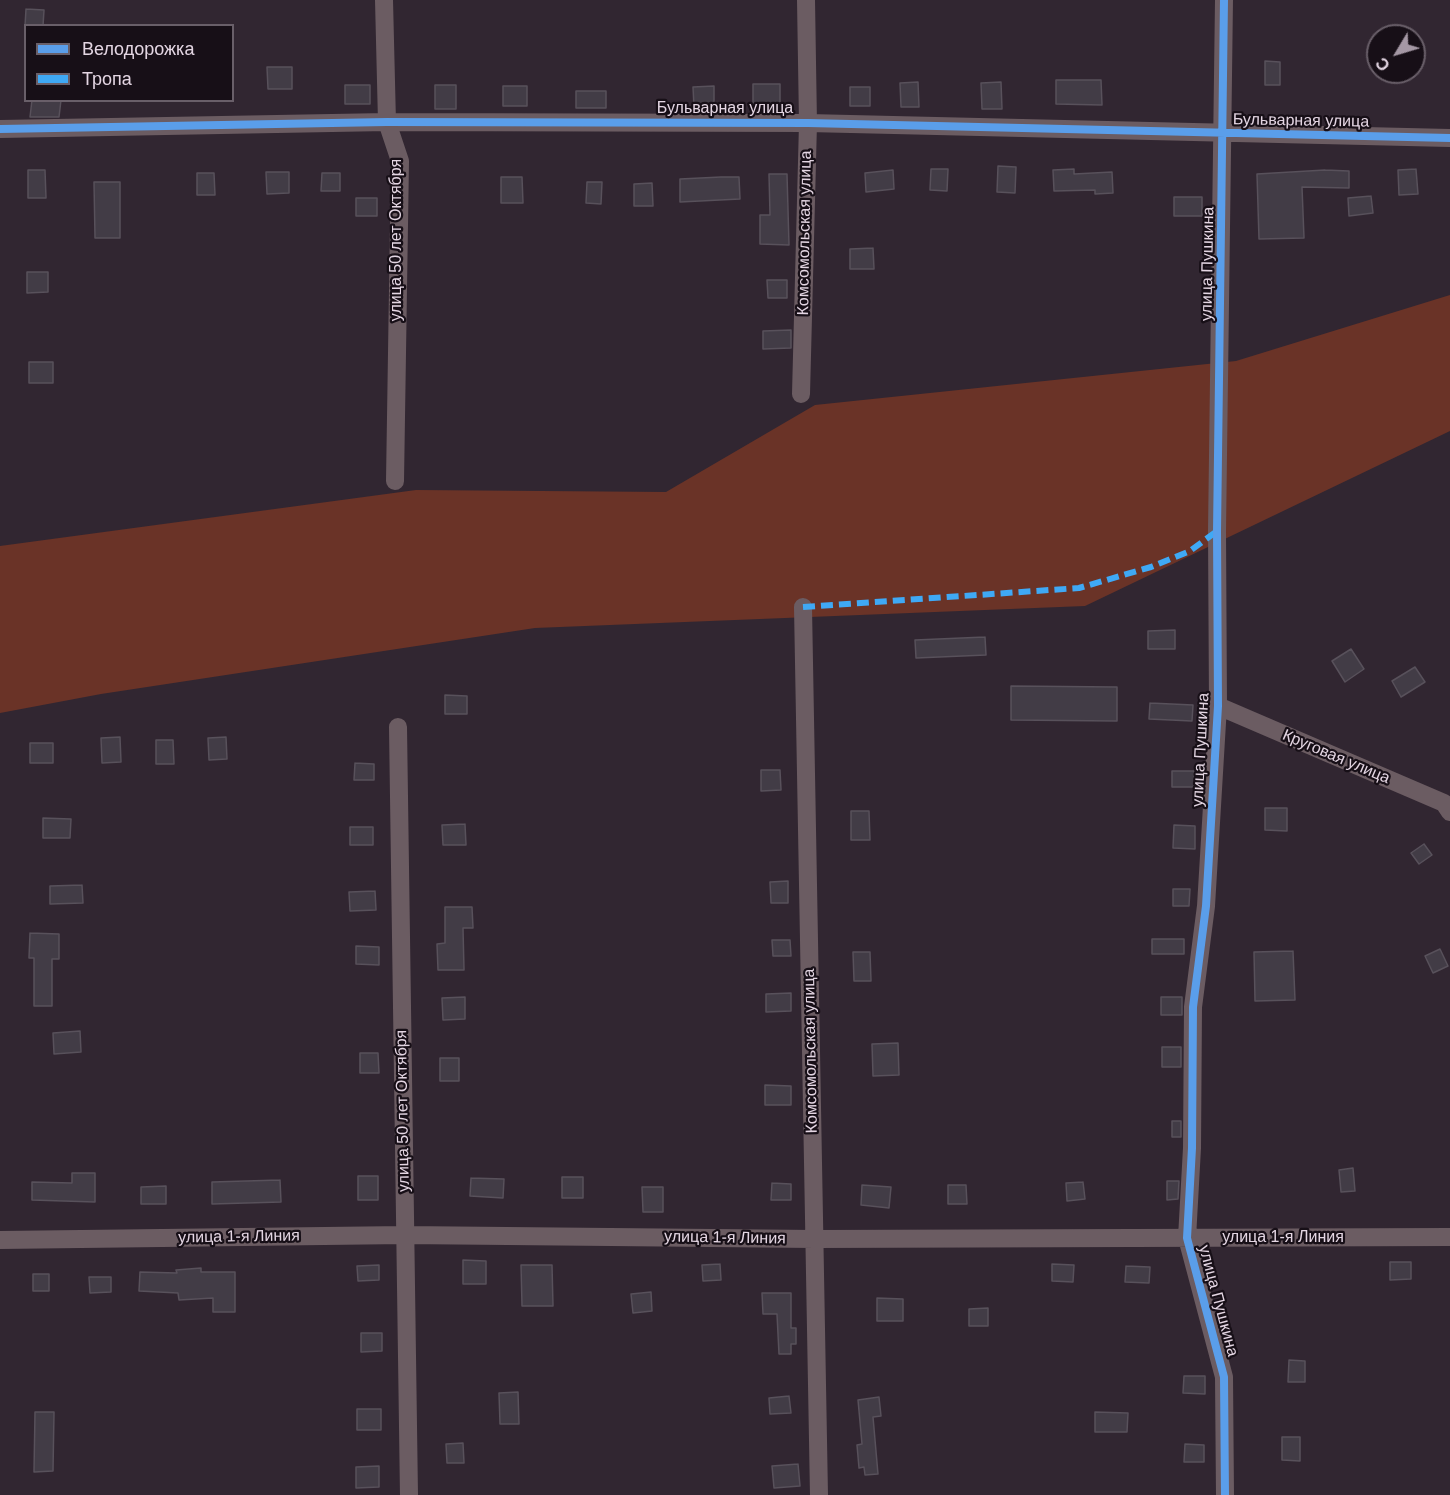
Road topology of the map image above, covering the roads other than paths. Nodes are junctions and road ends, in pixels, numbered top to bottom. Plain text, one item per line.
1 (384, 0) edge
2 (806, 0) edge
3 (1224, 0) edge
4 (387, 122) junction
5 (808, 123) junction
6 (0, 129) edge
7 (1224, 133) junction
8 (1450, 138) edge
9 (801, 394) dead end
10 (395, 481) dead end
11 (803, 607) dead end
12 (1218, 705) junction
13 (398, 727) dead end
14 (1448, 805) edge
15 (405, 1235) junction
16 (1450, 1237) edge
17 (1187, 1238) junction
18 (815, 1239) junction
19 (0, 1240) edge
20 (409, 1495) edge
21 (819, 1495) edge
22 (1225, 1495) edge

1 - 4 street, улица 50 лет Октября
2 - 5 street, Комсомольская улица
3 - 7 street, улица Пушкина
4 - 5 street, Бульварная улица
4 - 6 street, Бульварная улица
4 - 10 street, улица 50 лет Октября
5 - 7 street, Бульварная улица
5 - 9 street, Комсомольская улица
7 - 8 street, Бульварная улица
7 - 12 street, улица Пушкина
11 - 18 street, Комсомольская улица
12 - 14 street, Круговая улица
12 - 17 street, улица Пушкина
13 - 15 street, улица 50 лет Октября
15 - 18 street, улица 1-я Линия
15 - 19 street, улица 1-я Линия
15 - 20 street, улица 50 лет Октября
16 - 17 street, улица 1-я Линия
17 - 18 street, улица 1-я Линия
17 - 22 street, улица Пушкина
18 - 21 street, Комсомольская улица

